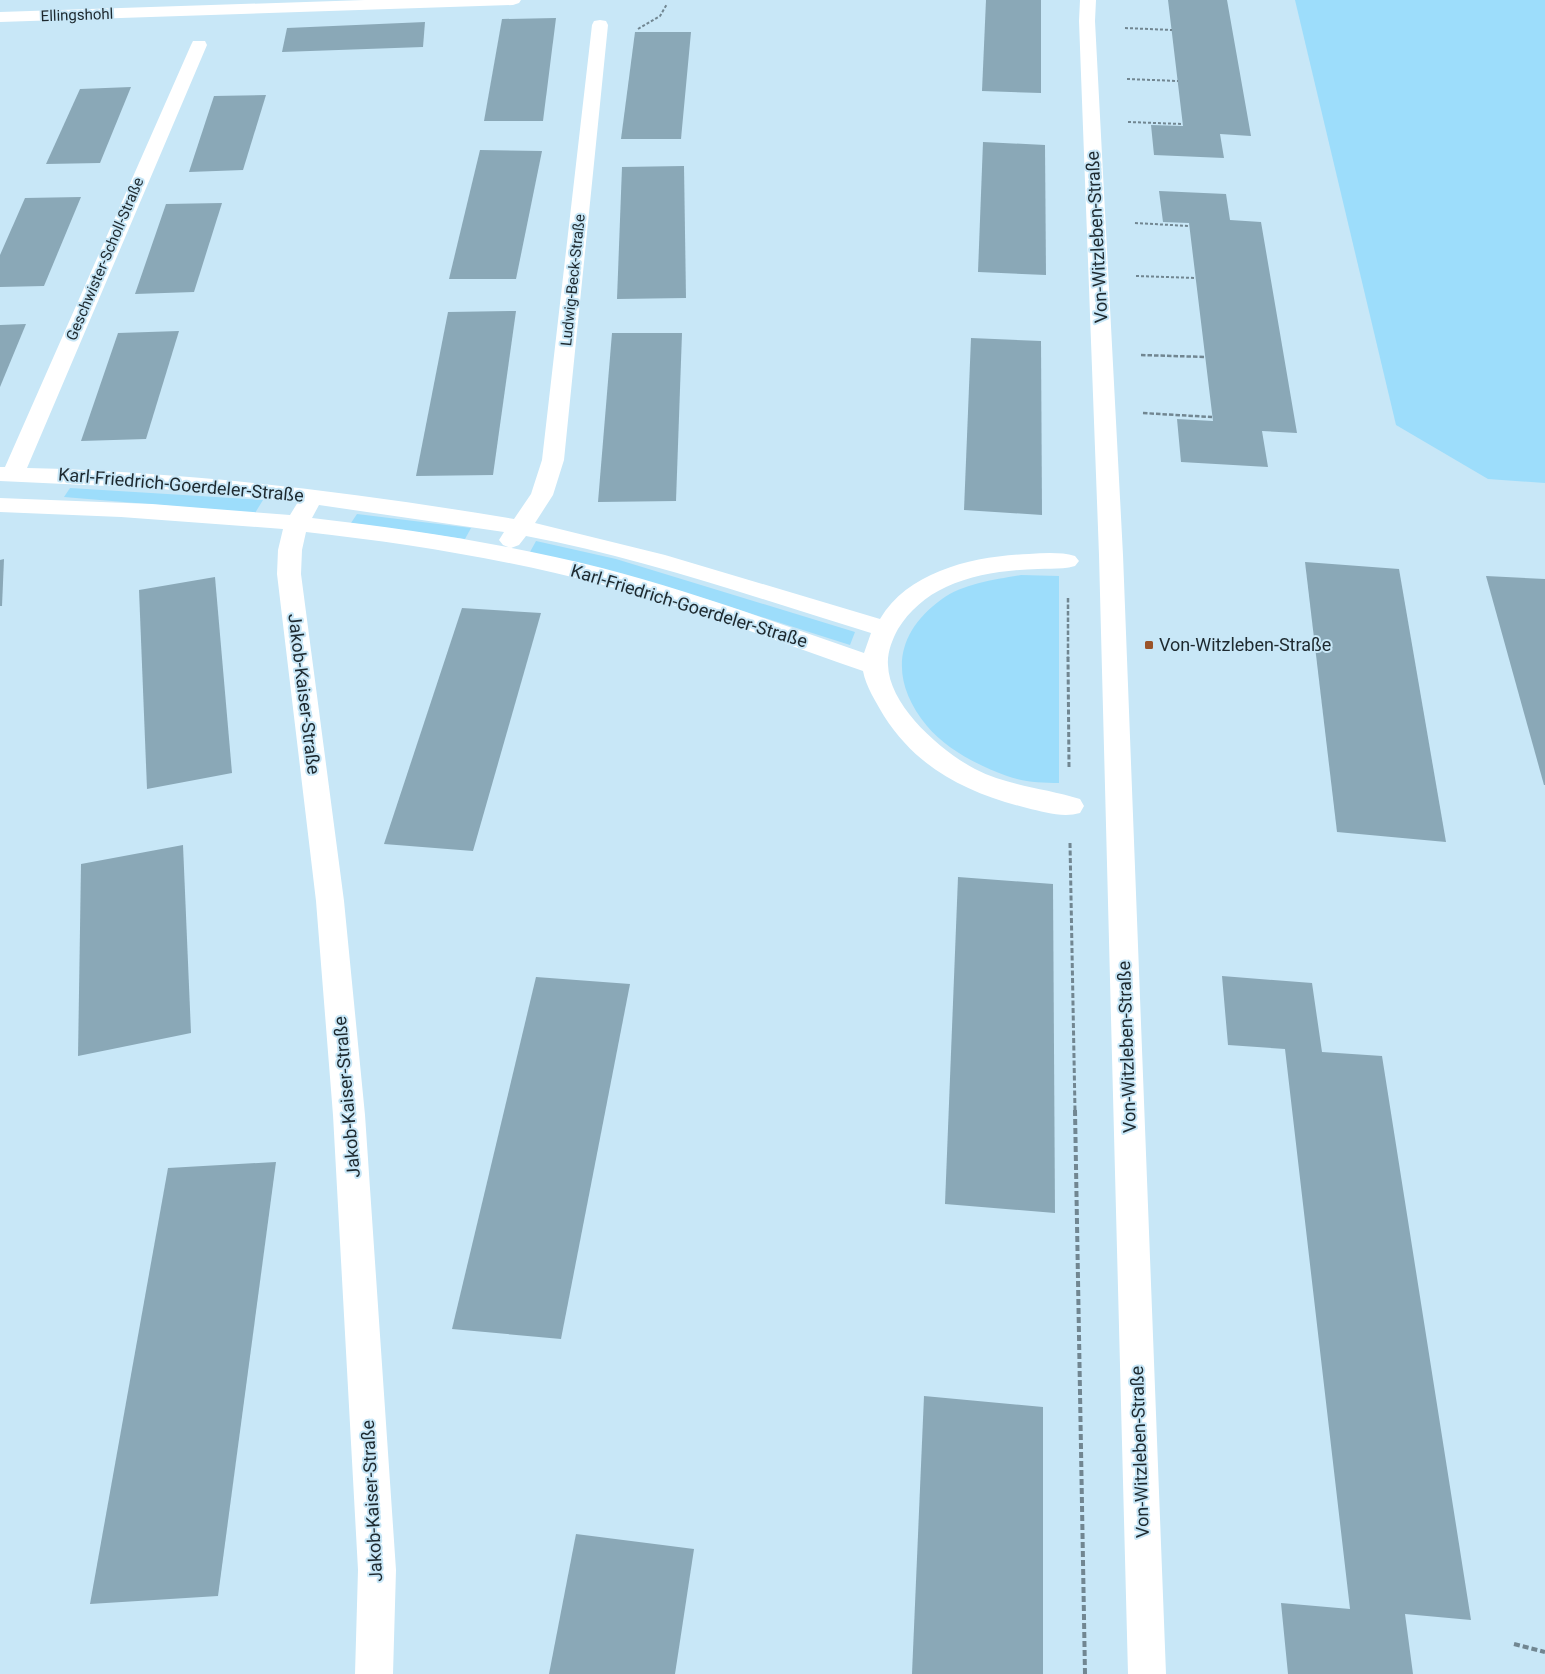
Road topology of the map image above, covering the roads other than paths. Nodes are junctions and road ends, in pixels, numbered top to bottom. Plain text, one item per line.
1 (513, 0) edge
2 (1088, 0) edge
3 (476, 1) edge
4 (322, 4) edge
5 (0, 17) edge
6 (600, 25) dead end
7 (199, 45) dead end
8 (7, 474) edge
9 (49, 474) junction
10 (313, 496) junction
11 (0, 505) edge
12 (32, 506) junction
13 (297, 523) junction
14 (520, 527) junction
15 (502, 554) junction
16 (1067, 561) dead end
17 (885, 629) junction
18 (875, 666) junction
19 (1070, 806) dead end
20 (374, 1674) edge
21 (1147, 1674) edge

1 - 3 street, Ellingshohl
2 - 21 street, Von-Witzleben-Straße
3 - 4 street, Ellingshohl
4 - 5 street, Ellingshohl
6 - 14 street, Ludwig-Beck-Straße
7 - 8 street, Geschwister-Scholl-Straße
8 - 9 street, Karl-Friedrich-Goerdeler-Straße
9 - 10 street, Karl-Friedrich-Goerdeler-Straße
9 - 12 street, Karl-Friedrich-Goerdeler-Straße
10 - 13 street, Karl-Friedrich-Goerdeler-Straße
10 - 14 street, Karl-Friedrich-Goerdeler-Straße
11 - 12 street, Karl-Friedrich-Goerdeler-Straße
12 - 13 street, Karl-Friedrich-Goerdeler-Straße
13 - 15 street, Karl-Friedrich-Goerdeler-Straße
13 - 20 street, Jakob-Kaiser-Straße
14 - 15 street
14 - 17 street, Karl-Friedrich-Goerdeler-Straße
15 - 18 street, Karl-Friedrich-Goerdeler-Straße
16 - 17 street
17 - 18 street
18 - 19 street

